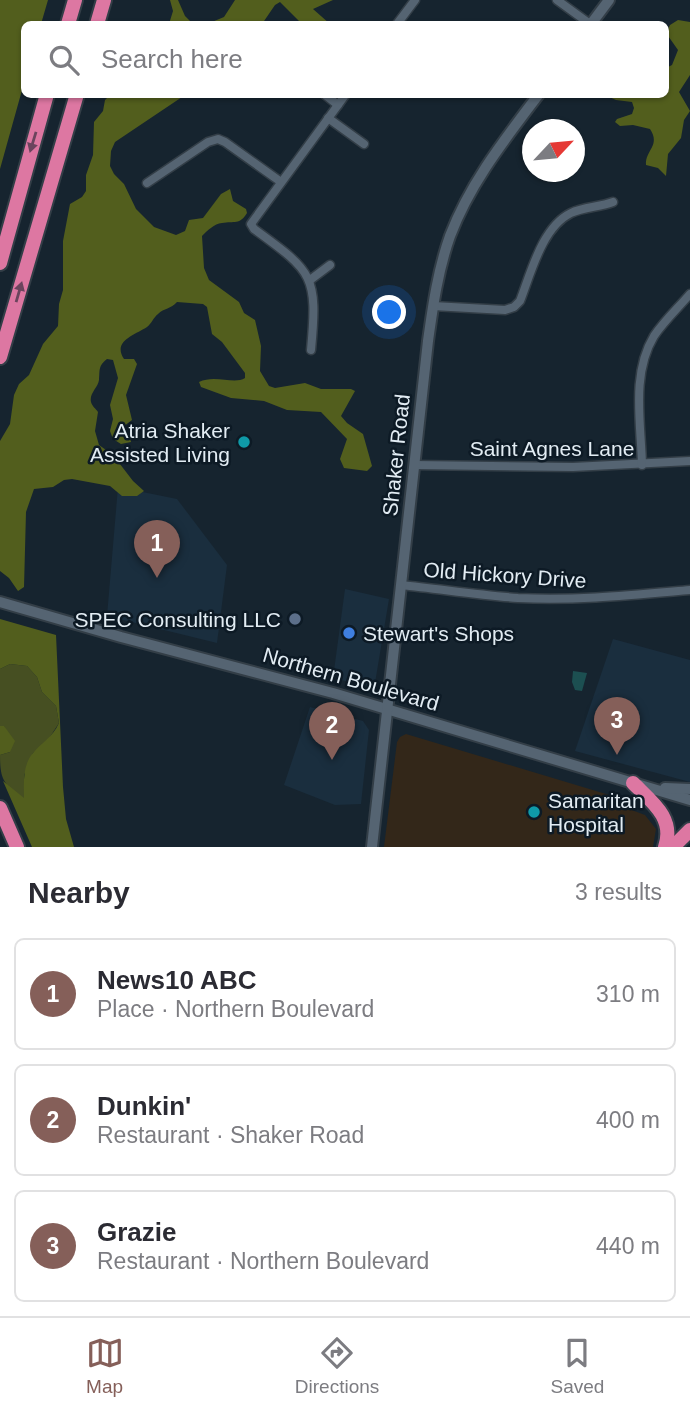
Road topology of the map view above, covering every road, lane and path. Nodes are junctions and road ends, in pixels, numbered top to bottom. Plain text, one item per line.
1 (75, 0) edge
2 (104, 0) edge
3 (415, 0) edge
4 (558, 0) edge
5 (609, 0) edge
6 (69, 21) edge
7 (98, 21) edge
8 (399, 21) edge
9 (586, 21) edge
10 (592, 21) edge
11 (46, 98) edge
12 (76, 98) edge
13 (329, 98) edge
14 (342, 98) edge
15 (535, 98) edge
16 (338, 105) junction
17 (328, 118) junction
18 (365, 145) dead end
19 (281, 182) junction
20 (147, 183) dead end
21 (19, 190) junction
22 (613, 202) dead end
23 (0, 236) edge
24 (0, 263) edge
25 (330, 265) dead end
26 (310, 280) junction
27 (690, 294) edge
28 (433, 306) junction
29 (311, 349) dead end
30 (0, 357) edge
31 (690, 461) edge
32 (414, 465) junction
33 (642, 465) junction
34 (401, 586) junction
35 (690, 590) edge
36 (1, 602) edge
37 (387, 709) junction
38 (633, 783) junction
39 (648, 788) junction
40 (690, 789) edge
41 (690, 800) edge
42 (0, 808) edge
43 (0, 822) edge
44 (690, 830) edge
45 (9, 847) edge
46 (17, 847) edge
47 (372, 847) edge
48 (665, 847) edge
49 (673, 847) edge

1 - 6 highway
2 - 7 highway
3 - 8 street
4 - 9 street
5 - 10 main road
11 -> 21 highway
30 -> 12 highway
13 - 16 street
14 - 16 street
15 - 28 main road, Shaker Road
16 - 17 street
17 - 18 street
17 - 19 street
19 - 20 street
19 - 26 street
21 - 23 highway
21 - 24 highway
22 - 28 street
25 - 26 street
26 - 29 street
27 - 33 street
28 - 32 main road, Shaker Road
31 - 33 street, Saint Agnes Lane
32 - 33 street, Saint Agnes Lane
32 - 34 main road, Shaker Road
34 - 35 street, Old Hickory Drive
34 - 37 main road, Shaker Road
36 - 37 main road, Northern Boulevard
37 - 38 main road, Northern Boulevard
37 - 47 main road, Shaker Road
38 - 39 main road, Northern Boulevard
38 - 48 highway
39 - 40 main road
39 - 41 main road, Northern Boulevard
42 - 46 highway
43 - 45 highway
44 - 49 highway

